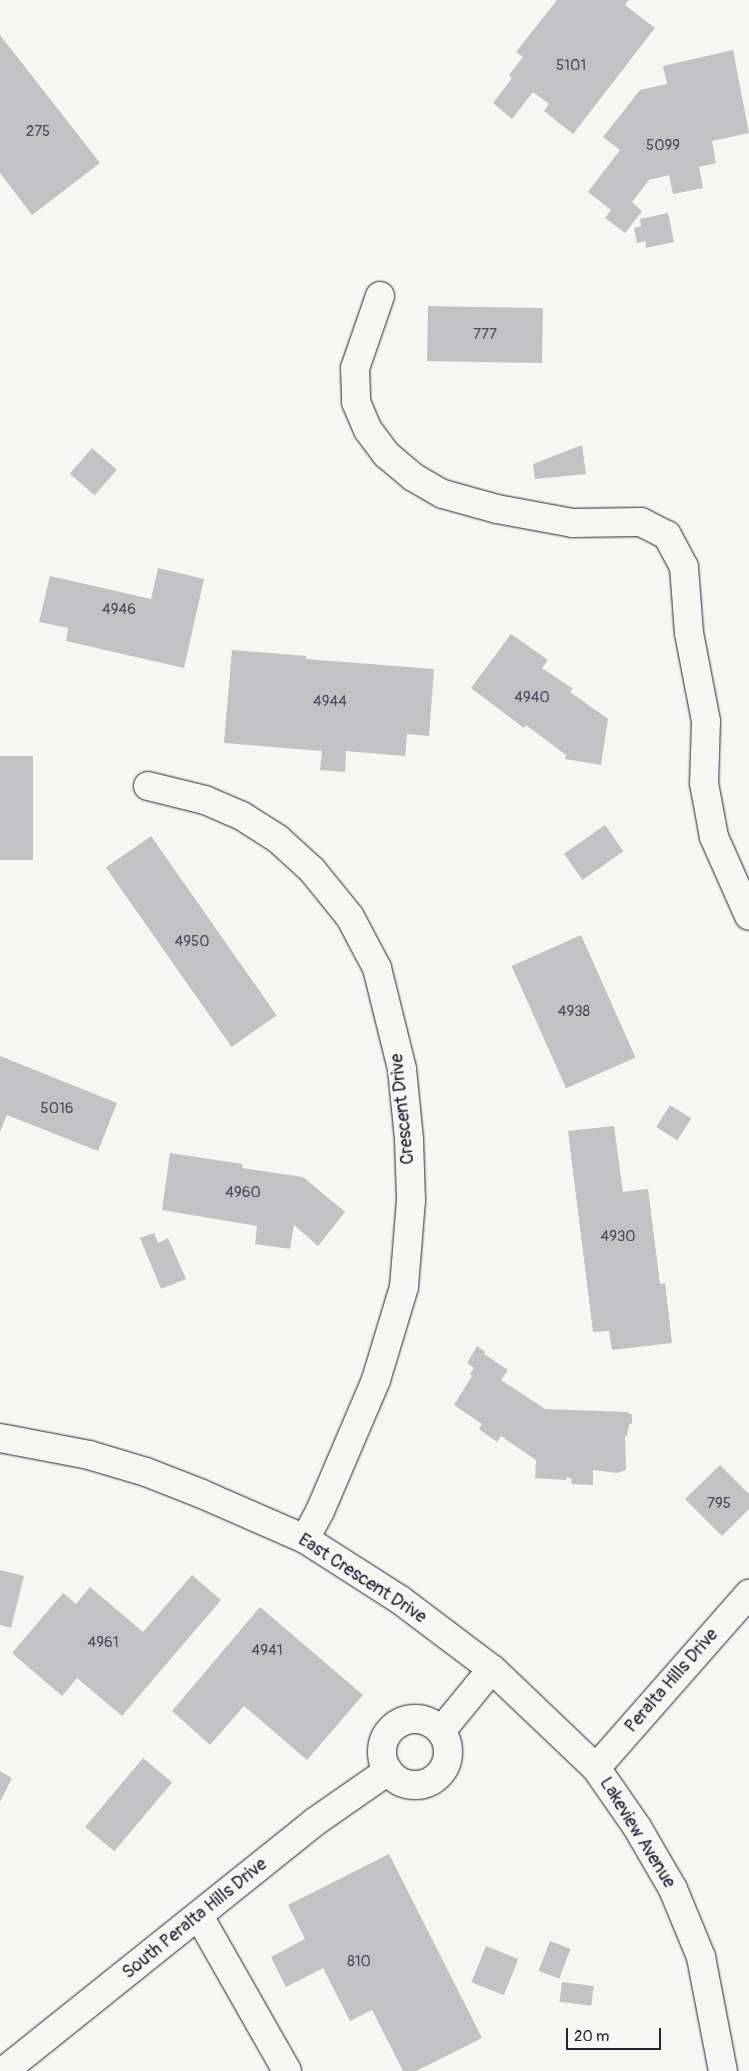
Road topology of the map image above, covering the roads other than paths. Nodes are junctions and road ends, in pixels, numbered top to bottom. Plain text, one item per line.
1 (380, 296) dead end
2 (148, 786) dead end
3 (749, 916) edge
4 (0, 1438) edge
5 (306, 1539) junction
6 (749, 1594) edge
7 (492, 1669) junction
8 (441, 1731) junction
9 (596, 1768) junction
10 (388, 1771) junction
11 (199, 1916) junction
12 (4, 2071) edge
13 (287, 2071) edge
14 (723, 2071) edge

1 - 3 street
2 - 5 street, Crescent Drive
4 - 5 street, East Crescent Drive
5 - 7 street, East Crescent Drive
6 - 9 street, Peralta Hills Drive
7 - 8 street
7 - 9 street, East Crescent Drive
8 - 10 street
8 - 10 street
9 - 14 street, Lakeview Avenue
10 - 11 street, South Peralta Hills Drive
11 - 12 street, South Peralta Hills Drive
11 - 13 street

